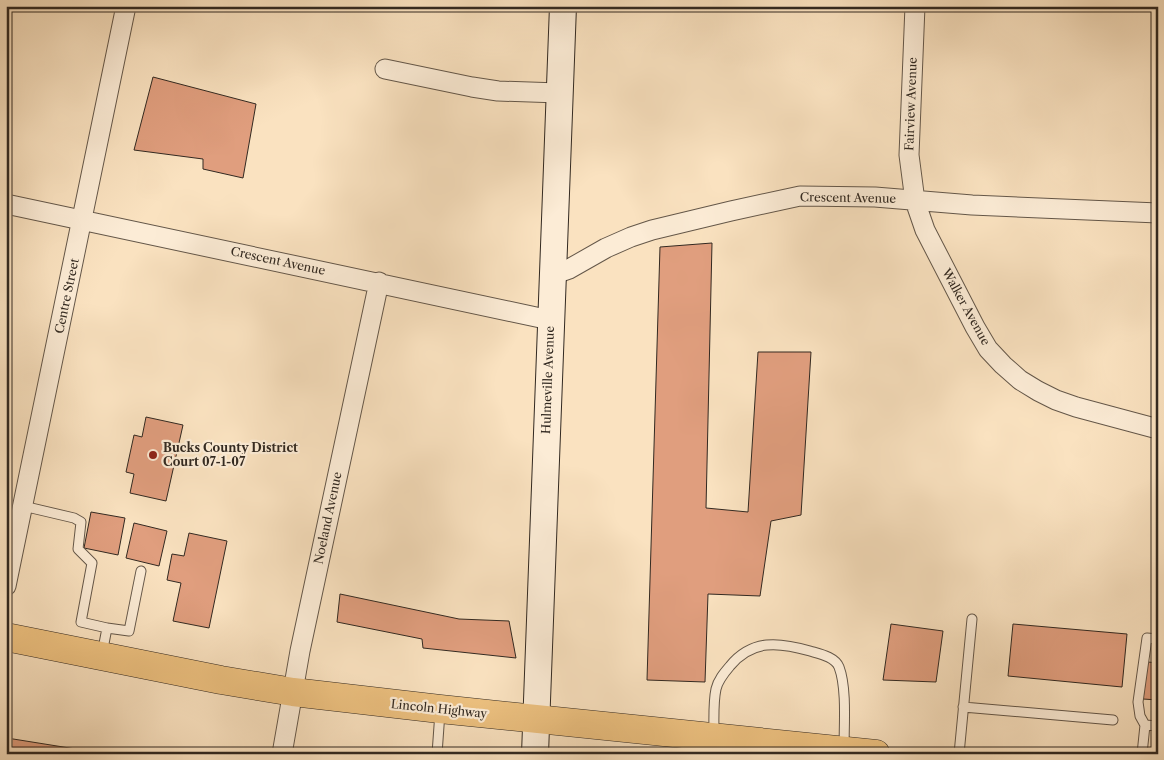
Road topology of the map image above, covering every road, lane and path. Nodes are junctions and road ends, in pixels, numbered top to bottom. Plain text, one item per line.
1 (126, 6) edge
2 (563, 6) edge
3 (915, 6) edge
4 (384, 69) dead end
5 (559, 93) junction
6 (915, 201) junction
7 (6, 204) edge
8 (1158, 213) edge
9 (83, 220) junction
10 (552, 275) junction
11 (379, 282) junction
12 (550, 320) junction
13 (1158, 429) edge
14 (23, 506) junction
15 (141, 571) dead end
16 (6, 586) edge
17 (972, 619) dead end
18 (106, 628) junction
19 (6, 637) edge
20 (1158, 639) edge
21 (102, 657) junction
22 (294, 692) junction
23 (963, 707) junction
24 (440, 709) junction
25 (536, 719) junction
26 (1114, 720) dead end
27 (1145, 725) junction
28 (1158, 726) edge
29 (698, 742) edge
30 (844, 750) junction
31 (282, 754) edge
32 (437, 754) edge
33 (535, 754) edge
34 (876, 754) edge
35 (959, 754) edge
36 (1142, 754) edge

1 - 9 street, Centre Street
2 - 5 street, Hulmeville Avenue
3 - 6 street, Fairview Avenue
4 - 5 street
5 - 10 street, Hulmeville Avenue
6 - 8 street, Crescent Avenue
6 - 10 street, Crescent Avenue
6 - 13 street, Walker Avenue
7 - 9 street, Crescent Avenue
9 - 11 street, Crescent Avenue
9 - 14 street, Centre Street
10 - 12 street, Hulmeville Avenue
11 - 12 street, Crescent Avenue
11 - 22 street, Noeland Avenue
12 - 25 street, Hulmeville Avenue
14 - 16 street, Centre Street
14 - 18 lane
15 - 18 lane
17 - 23 lane
18 - 21 lane
19 - 21 main road, Lincoln Highway
20 - 27 lane
21 - 22 main road, Lincoln Highway
22 - 24 main road, Lincoln Highway
22 - 31 street, Noeland Avenue
23 - 26 lane
23 - 35 lane
24 - 25 main road, Lincoln Highway
24 - 32 lane
25 - 29 main road, Lincoln Highway
25 - 33 street, Hulmeville Avenue
27 - 28 lane
27 - 36 lane
29 - 30 main road, Lincoln Highway
29 - 30 lane
30 - 34 main road, Lincoln Highway

